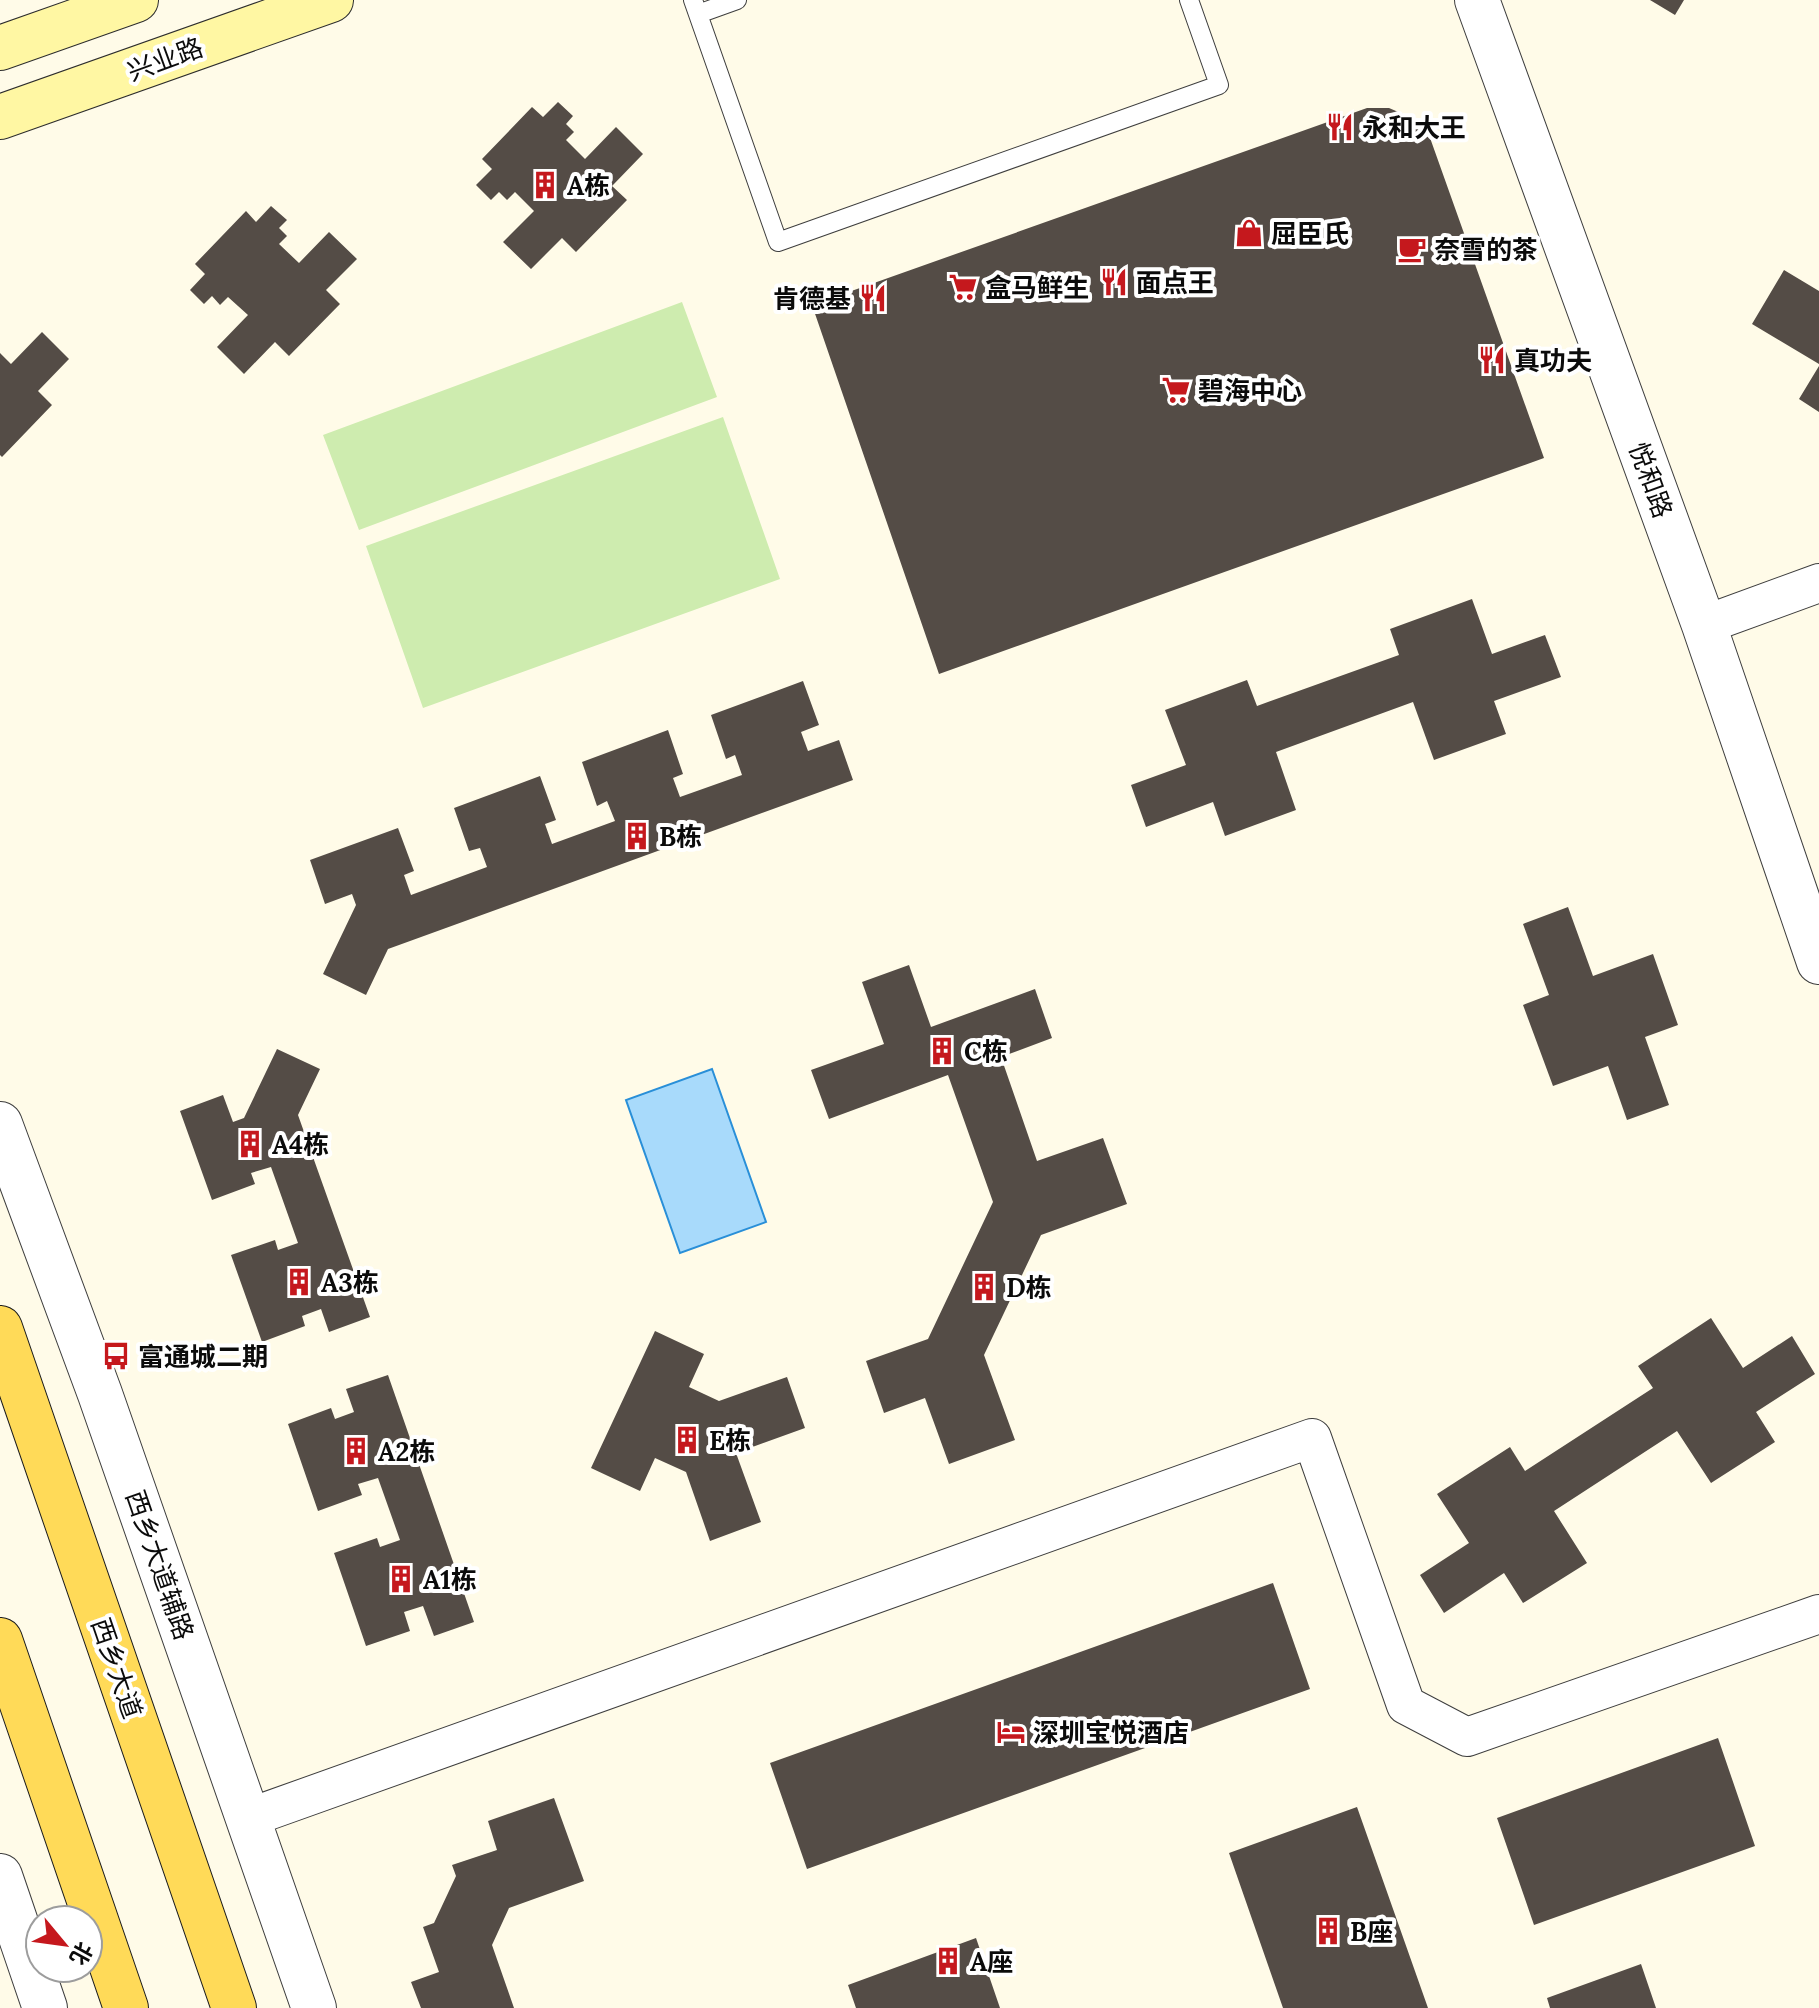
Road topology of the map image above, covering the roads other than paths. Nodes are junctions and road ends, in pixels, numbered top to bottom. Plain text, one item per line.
1 (136, 0) edge
2 (331, 0) edge
3 (737, 0) edge
4 (1189, 0) edge
5 (1477, 0) edge
6 (695, 7) edge
7 (0, 48) edge
8 (0, 117) edge
9 (1819, 583) edge
10 (1704, 625) junction
11 (1819, 962) edge
12 (0, 1124) edge
13 (0, 1328) edge
14 (1819, 1614) edge
15 (0, 1640) edge
16 (248, 1818) junction
17 (0, 1876) edge
18 (45, 2008) edge
19 (126, 2008) edge
20 (234, 2008) edge
21 (314, 2008) edge

1 - 7 main road
2 - 8 main road, 兴业路
3 - 6 lane
4 - 6 lane
5 - 10 street, 悦和路
9 - 10 street
10 - 11 street, 悦和路
12 - 16 street, 西乡大道辅路
13 - 20 main road, 西乡大道
14 - 16 street
15 - 19 main road
16 - 21 street, 西乡大道辅路
17 - 18 street

